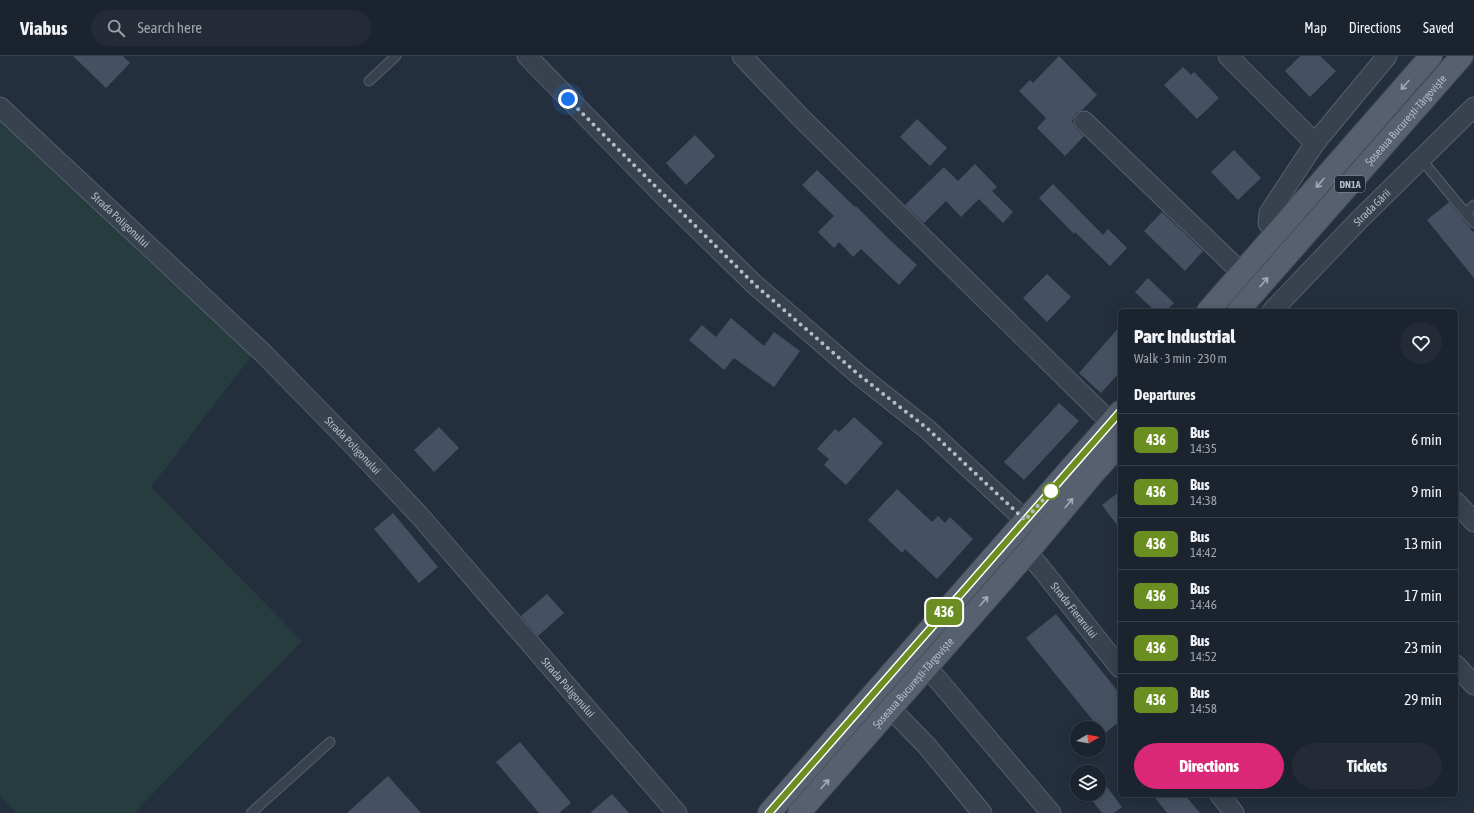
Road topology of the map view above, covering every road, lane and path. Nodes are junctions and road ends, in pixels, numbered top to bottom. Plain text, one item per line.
1 (396, 56) edge
2 (527, 56) edge
3 (742, 56) edge
4 (1228, 56) edge
5 (1387, 56) edge
6 (1431, 56) edge
7 (1462, 56) edge
8 (369, 81) dead end
9 (0, 107) edge
10 (1474, 107) edge
11 (1084, 121) dead end
12 (1315, 143) junction
13 (1421, 159) junction
14 (1474, 205) edge
15 (1465, 213) junction
16 (1474, 224) edge
17 (1275, 234) junction
18 (1242, 273) junction
19 (1210, 309) edge
20 (1240, 309) edge
21 (1277, 309) edge
22 (1116, 417) edge
23 (1118, 446) edge
24 (1458, 504) edge
25 (1025, 520) junction
26 (1474, 522) edge
27 (1027, 553) junction
28 (1118, 665) edge
29 (927, 667) junction
30 (1458, 667) edge
31 (1474, 685) edge
32 (890, 709) junction
33 (330, 742) dead end
34 (1222, 797) edge
35 (251, 813) edge
36 (677, 813) edge
37 (769, 813) edge
38 (799, 813) edge
39 (982, 813) edge
40 (1051, 813) edge
41 (1234, 813) edge

1 - 8 lane
2 - 25 street
3 - 22 street
4 - 12 street
5 - 12 street
6 -> 17 main road, DN1A
20 -> 7 main road, Șoseaua București-Târgoviște / DN1A
9 - 36 street, Strada Poligonului
10 - 13 street, Strada Gării
11 - 18 street
12 - 17 street
13 - 15 lane
13 - 21 street, Strada Gării
14 - 15 lane
15 - 16 lane
17 - 18 main road, DN1A
18 - 19 main road, DN1A
22 - 25 main road, Șoseaua București-Târgoviște
27 -> 23 main road, Șoseaua București-Târgoviște
24 - 26 street
25 - 37 main road, Șoseaua București-Târgoviște
27 - 28 street, Strada Fierarului
29 -> 27 main road, Șoseaua București-Târgoviște
29 - 32 main road, Șoseaua București-Târgoviște
29 - 40 street
30 - 31 street
38 -> 32 main road, Șoseaua București-Târgoviște
32 - 39 street
33 - 35 lane
34 - 41 street

